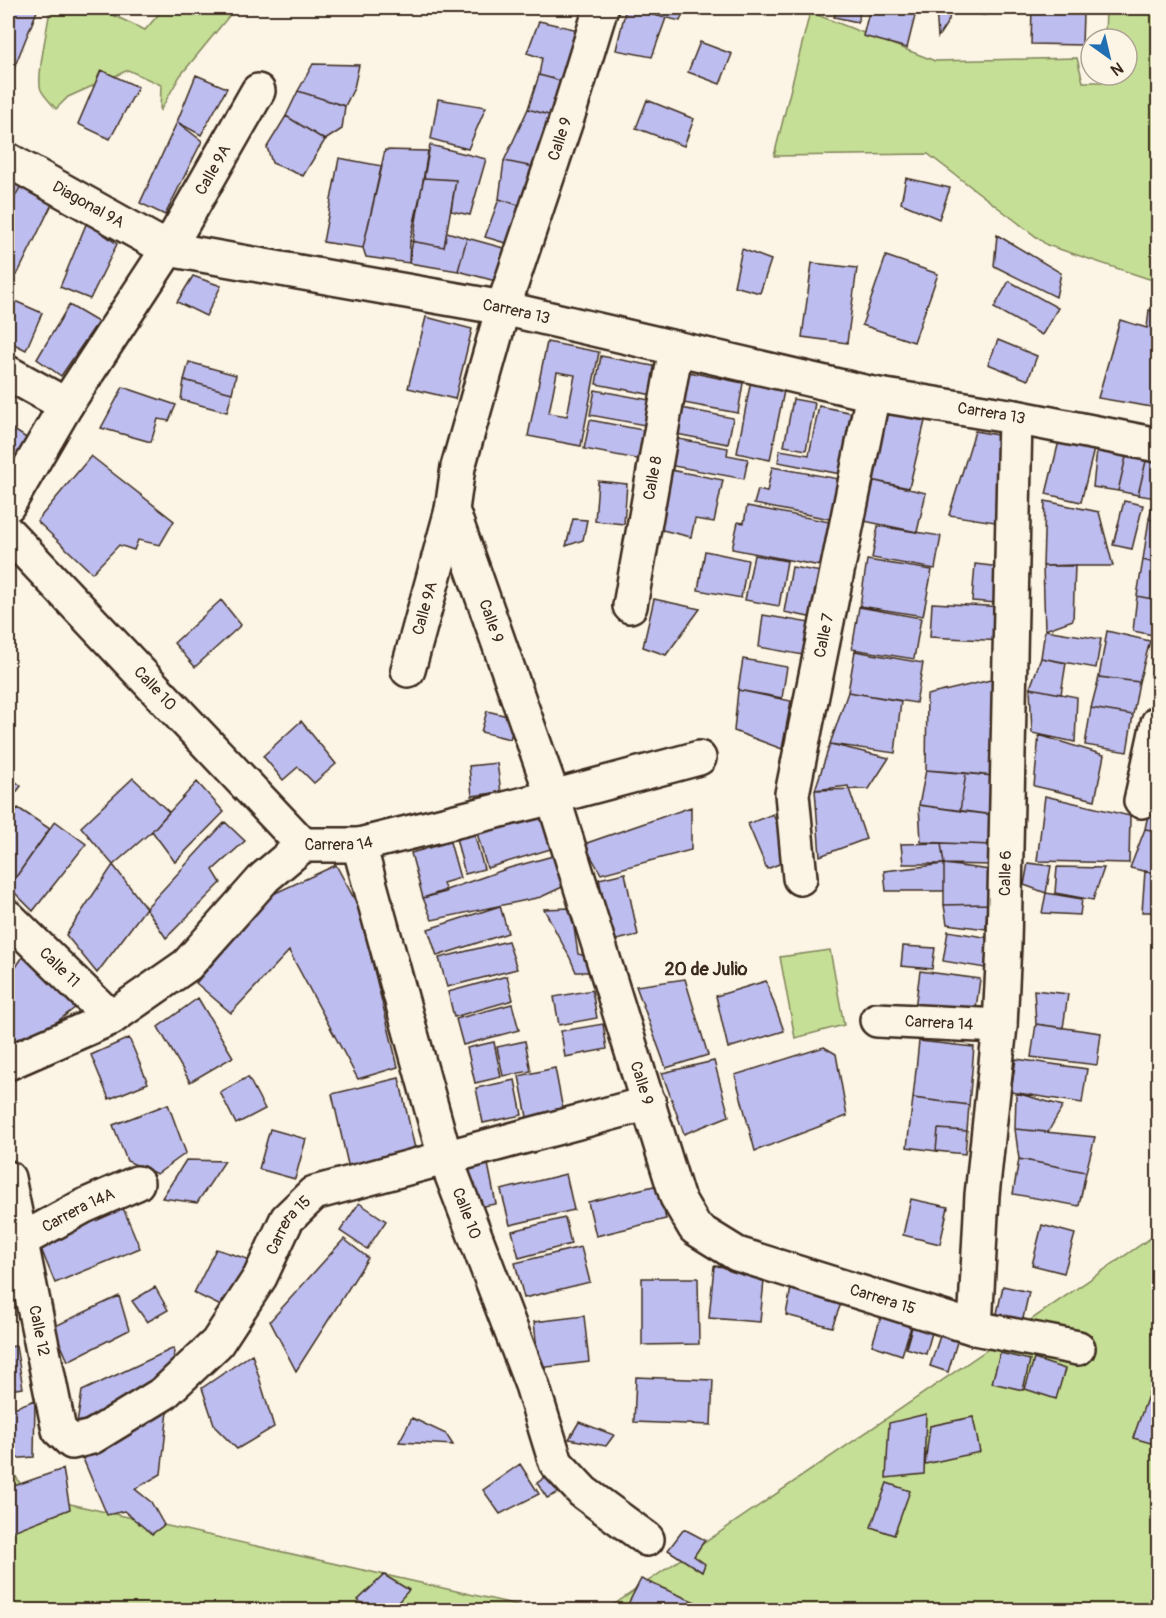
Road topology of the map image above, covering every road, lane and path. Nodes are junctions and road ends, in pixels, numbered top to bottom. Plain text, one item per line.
1 (601, 8) edge
2 (258, 91) dead end
3 (8, 160) edge
4 (168, 249) junction
5 (503, 308) junction
6 (676, 348) junction
7 (8, 373) edge
8 (873, 394) junction
9 (66, 405) junction
10 (1015, 417) junction
11 (1158, 446) edge
12 (8, 505) edge
13 (452, 510) junction
14 (8, 533) edge
15 (630, 606) dead end
16 (408, 670) dead end
17 (1158, 723) edge
18 (699, 758) dead end
19 (553, 797) junction
20 (1141, 801) dead end
21 (303, 845) junction
22 (358, 845) junction
23 (800, 878) dead end
24 (8, 917) edge
25 (111, 1018) junction
26 (877, 1020) dead end
27 (1000, 1026) junction
28 (8, 1063) edge
29 (649, 1103) junction
30 (445, 1158) junction
31 (8, 1178) edge
32 (137, 1183) dead end
33 (695, 1228) joint
34 (20, 1241) junction
35 (975, 1328) junction
36 (1078, 1348) dead end
37 (72, 1442) joint
38 (647, 1539) dead end

1 - 5 street, Calle 9
2 - 4 street, Calle 9A
3 - 4 street, Diagonal 9A
4 - 5 street, Carrera 13
4 - 9 street
5 - 6 street, Carrera 13
5 - 13 street, Calle 9
6 - 8 street, Carrera 13
6 - 15 street, Calle 8
7 - 9 street
8 - 10 street, Carrera 13
8 - 23 street, Calle 7
9 - 12 street
10 - 11 street, Carrera 13
10 - 27 street, Calle 6
13 - 16 street, Calle 9A
13 - 19 street, Calle 9
14 - 21 street, Calle 10
17 - 20 street
18 - 19 street, Carrera 14
19 - 22 street, Carrera 14
19 - 29 street, Calle 9
21 - 22 street, Carrera 14
21 - 25 street, Carrera 14
22 - 30 street, Calle 10
24 - 25 street, Calle 11
25 - 28 street, Carrera 14
26 - 27 street, Carrera 14
27 - 35 street, Calle 6
29 - 30 street, Carrera 15
29 - 33 street, Calle 9
30 - 37 street, Carrera 15
30 - 38 street, Calle 10
31 - 34 street, Calle 12
32 - 34 street, Carrera 14A
33 - 35 street, Carrera 15
34 - 37 street, Calle 12
35 - 36 street, Carrera 15

